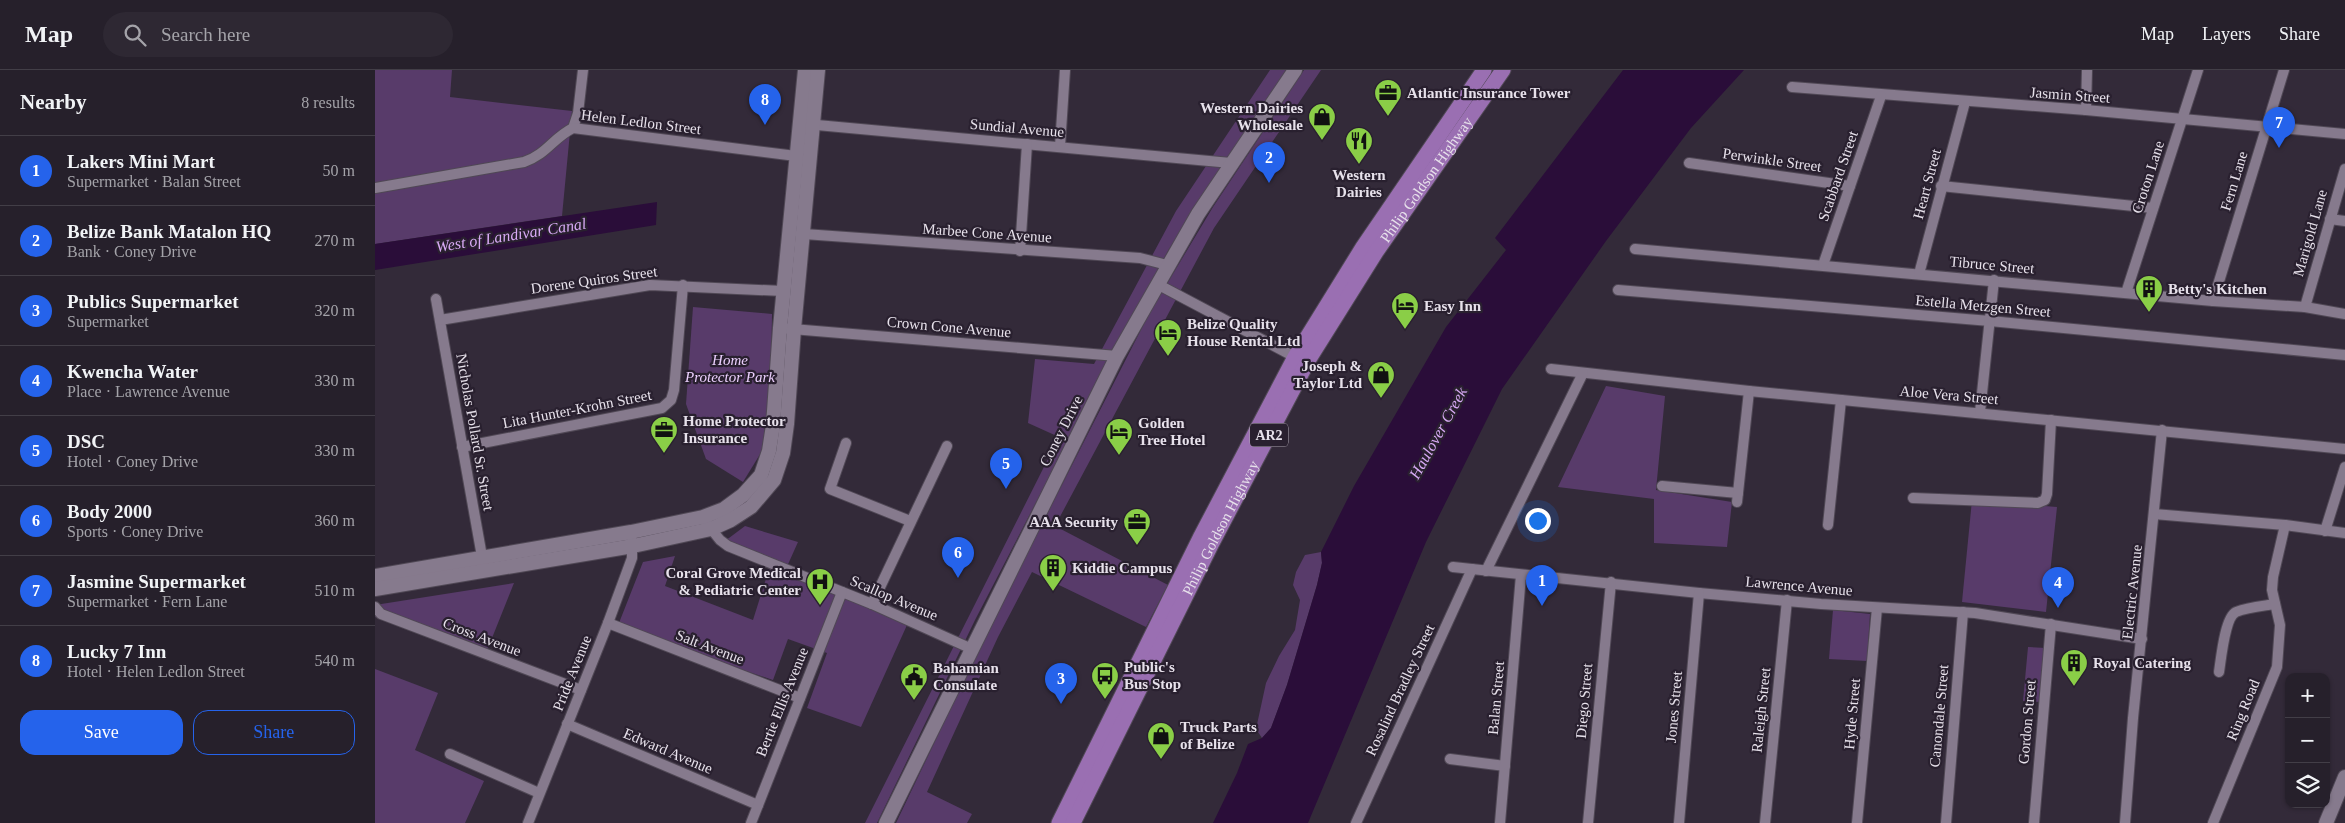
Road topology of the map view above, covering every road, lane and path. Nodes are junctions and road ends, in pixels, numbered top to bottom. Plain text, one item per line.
1 (583, 70) edge
2 (805, 70) edge
3 (818, 70) edge
4 (1065, 70) edge
5 (1295, 70) edge
6 (1484, 70) edge
7 (1503, 70) edge
8 (2087, 70) edge
9 (2198, 70) edge
10 (2284, 70) edge
11 (1792, 87) dead end
12 (1881, 96) junction
13 (1965, 102) junction
14 (2085, 110) junction
15 (2183, 119) junction
16 (807, 124) junction
17 (2266, 127) junction
18 (573, 128) junction
19 (2345, 134) edge
20 (1027, 144) junction
21 (1059, 146) junction
22 (796, 156) junction
23 (1231, 163) junction
24 (1689, 163) dead end
25 (2345, 169) edge
26 (1850, 186) junction
27 (1941, 186) junction
28 (375, 188) edge
29 (2153, 208) junction
30 (2329, 219) junction
31 (2345, 221) edge
32 (803, 234) junction
33 (1635, 249) dead end
34 (1020, 251) junction
35 (1167, 265) junction
36 (1823, 265) junction
37 (1919, 274) junction
38 (1994, 280) junction
39 (1157, 284) junction
40 (683, 285) junction
41 (1618, 290) dead end
42 (783, 291) junction
43 (2126, 293) junction
44 (436, 299) dead end
45 (2213, 301) junction
46 (2305, 307) junction
47 (2345, 314) edge
48 (441, 320) junction
49 (1990, 321) junction
50 (787, 328) junction
51 (2345, 355) edge
52 (1117, 356) junction
53 (1295, 356) junction
54 (1551, 369) dead end
55 (1583, 373) junction
56 (1749, 391) junction
57 (1841, 400) junction
58 (1980, 412) junction
59 (2051, 420) junction
60 (2162, 430) junction
61 (846, 443) dead end
62 (947, 446) dead end
63 (462, 447) junction
64 (2345, 449) edge
65 (2345, 466) edge
66 (1662, 486) dead end
67 (1913, 498) dead end
68 (2154, 514) junction
69 (703, 517) junction
70 (910, 521) junction
71 (1828, 525) dead end
72 (2285, 525) junction
73 (711, 529) junction
74 (2325, 531) junction
75 (2345, 533) edge
76 (632, 539) junction
77 (484, 564) junction
78 (1453, 567) dead end
79 (1472, 569) junction
80 (1486, 571) junction
81 (1521, 575) junction
82 (375, 576) edge
83 (1611, 582) junction
84 (375, 589) edge
85 (842, 592) junction
86 (1699, 593) junction
87 (1787, 600) junction
88 (872, 604) junction
89 (2275, 604) junction
90 (375, 607) edge
91 (1877, 608) junction
92 (1963, 612) junction
93 (609, 623) junction
94 (2051, 624) junction
95 (2142, 639) junction
96 (972, 648) junction
97 (2219, 672) dead end
98 (581, 690) junction
99 (800, 698) junction
100 (567, 724) junction
101 (450, 754) dead end
102 (1450, 759) dead end
103 (1505, 766) junction
104 (2345, 777) edge
105 (539, 793) junction
106 (758, 805) junction
107 (528, 823) edge
108 (751, 823) edge
109 (886, 823) edge
110 (1059, 823) edge
111 (1073, 823) edge
112 (1356, 823) edge
113 (1500, 823) edge
114 (1588, 823) edge
115 (1679, 823) edge
116 (1765, 823) edge
117 (1857, 823) edge
118 (1946, 823) edge
119 (2034, 823) edge
120 (2125, 823) edge
121 (2213, 823) edge
122 (2326, 823) edge

1 - 18 street
2 - 16 street
3 - 16 street
4 - 21 street
5 - 23 street, Coney Drive
6 - 53 main road, Philip Goldson Highway / AR2
7 - 111 main road, Philip Goldson Highway / AR2
8 - 14 street
9 - 15 street, Croton Lane
10 - 17 street, Fern Lane
11 - 12 street, Jasmin Street
12 - 13 street, Jasmin Street
12 - 26 street, Scabbard Street
13 - 14 street, Jasmin Street
13 - 27 street, Heart Street
14 - 15 street, Jasmin Street
15 - 17 street, Jasmin Street
15 - 29 street, Croton Lane
16 - 20 street, Sundial Avenue
16 - 22 street
16 - 32 street
17 - 19 street, Jasmin Street
17 - 45 street, Fern Lane
18 - 22 street, Helen Ledlon Street
18 - 28 street, Helen Ledlon Street
20 - 21 street, Sundial Avenue
20 - 34 street
21 - 23 street, Sundial Avenue
22 - 42 street
23 - 35 street, Coney Drive
24 - 26 street, Perwinkle Street
25 - 30 street, Marigold Lane
26 - 36 street, Scabbard Street
27 - 29 street
27 - 37 street, Heart Street
29 - 43 street, Croton Lane
30 - 31 street
30 - 46 street, Marigold Lane
32 - 34 street, Marbee Cone Avenue
32 - 50 street
33 - 36 street, Tibruce Street
34 - 35 street, Marbee Cone Avenue
35 - 39 street, Coney Drive
36 - 37 street, Tibruce Street
37 - 38 street, Tibruce Street
38 - 43 street, Tibruce Street
38 - 49 street
39 - 52 street, Coney Drive
39 - 53 street
40 - 42 street, Dorene Quiros Street
40 - 48 street, Dorene Quiros Street
40 - 63 street, Lita Hunter-Krohn Street
41 - 49 street, Estella Metzgen Street
42 - 50 street
43 - 45 street, Tibruce Street
44 - 48 street, Nicholas Pollard Sr. Street
45 - 46 street, Tibruce Street
46 - 47 street, Tibruce Street
48 - 63 street, Nicholas Pollard Sr. Street
49 - 51 street, Estella Metzgen Street
49 - 58 street
50 - 52 street, Crown Cone Avenue
50 - 69 street
50 - 73 street
52 - 96 street, Coney Drive
53 - 110 main road, Philip Goldson Highway / AR2
54 - 55 street, Aloe Vera Street
55 - 56 street, Aloe Vera Street
55 - 80 street
56 - 57 street, Aloe Vera Street
56 - 66 street
57 - 58 street, Aloe Vera Street
57 - 71 street
58 - 59 street, Aloe Vera Street
59 - 60 street, Aloe Vera Street
59 - 67 street
60 - 64 street, Aloe Vera Street
60 - 68 street, Electric Avenue
61 - 70 street
62 - 70 street
63 - 77 street, Nicholas Pollard Sr. Street
65 - 74 street
68 - 72 street
68 - 95 street, Electric Avenue
69 - 73 street, Scallop Avenue
69 - 76 street
70 - 88 street
72 - 74 street
72 - 89 street, Ring Road
73 - 76 street
73 - 85 street, Scallop Avenue
74 - 75 street
76 - 77 street
76 - 93 street, Pride Avenue
77 - 82 street
77 - 84 street
78 - 79 street, Lawrence Avenue
79 - 80 street, Lawrence Avenue
79 - 112 street, Rosalind Bradley Street
80 - 81 street, Lawrence Avenue
81 - 83 street, Lawrence Avenue
81 - 103 street, Balan Street
83 - 86 street, Lawrence Avenue
83 - 114 street, Diego Street
85 - 88 street, Scallop Avenue
85 - 99 street, Bertie Ellis Avenue
86 - 87 street, Lawrence Avenue
86 - 115 street, Jones Street
87 - 91 street, Lawrence Avenue
87 - 116 street, Raleigh Street
88 - 96 street, Scallop Avenue
89 - 97 street
89 - 121 street, Ring Road
90 - 98 street, Cross Avenue
91 - 92 street, Lawrence Avenue
91 - 117 street, Hyde Street
92 - 94 street, Lawrence Avenue
92 - 118 street, Canondale Street
93 - 98 street, Pride Avenue
93 - 99 street, Salt Avenue
94 - 95 street, Lawrence Avenue
94 - 119 street, Gordon Street
95 - 120 street, Electric Avenue
96 - 109 street, Coney Drive
98 - 100 street, Pride Avenue
99 - 106 street, Bertie Ellis Avenue
100 - 105 street, Pride Avenue
100 - 106 street, Edward Avenue
101 - 105 street
102 - 103 street
103 - 113 street, Balan Street
104 - 122 street
105 - 107 street, Pride Avenue
106 - 108 street, Bertie Ellis Avenue

